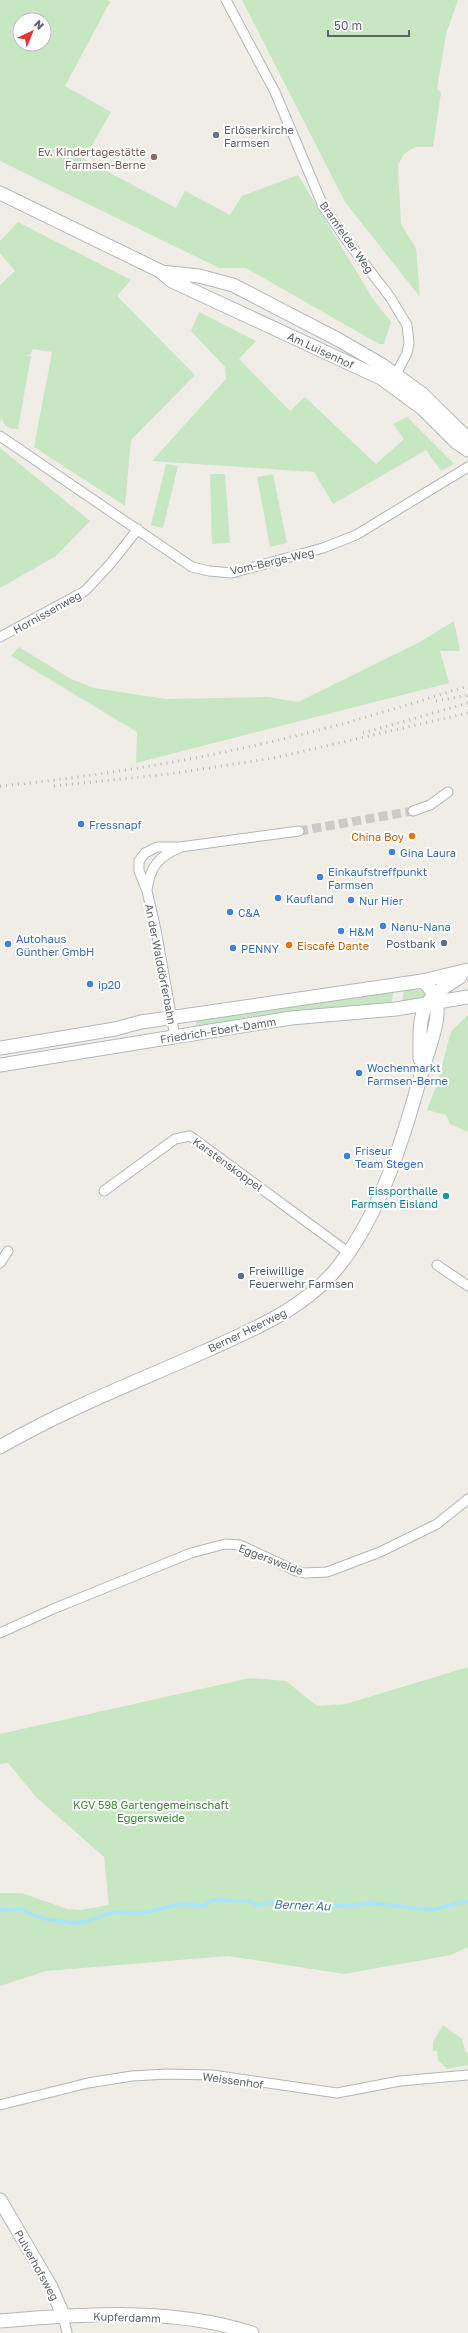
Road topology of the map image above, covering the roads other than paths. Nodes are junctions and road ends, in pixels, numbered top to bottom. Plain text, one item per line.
1 (226, 0) edge
2 (0, 193) edge
3 (160, 271) junction
4 (394, 379) junction
5 (0, 436) edge
6 (468, 439) edge
7 (468, 450) edge
8 (468, 467) edge
9 (138, 529) junction
10 (0, 637) edge
11 (448, 792) dead end
12 (413, 811) tunnel mouth
13 (300, 831) tunnel mouth
14 (180, 847) junction
15 (145, 853) junction
16 (164, 854) junction
17 (147, 891) junction
18 (468, 971) edge
19 (422, 981) junction
20 (468, 997) edge
21 (436, 998) junction
22 (424, 1005) junction
23 (172, 1018) junction
24 (175, 1037) junction
25 (0, 1048) edge
26 (0, 1065) edge
27 (420, 1076) junction
28 (104, 1192) dead end
29 (8, 1251) dead end
30 (349, 1253) junction
31 (0, 1263) edge
32 (437, 1265) dead end
33 (468, 1286) edge
34 (0, 1447) edge
35 (468, 1499) edge
36 (0, 1633) edge
37 (468, 2075) edge
38 (0, 2105) edge
39 (0, 2200) edge
40 (63, 2315) junction
41 (0, 2322) edge
42 (67, 2333) edge
43 (252, 2333) edge

1 - 4 street, Bramfelder Weg
2 - 3 main road, Am Luisenhof
3 - 4 main road, Am Luisenhof
3 - 4 main road, Am Luisenhof
4 - 6 main road, Am Luisenhof
4 - 7 main road, Am Luisenhof
5 - 9 street, Vom-Berge-Weg
8 - 9 street, Vom-Berge-Weg
9 - 10 street, Hornissenweg
11 - 12 street
13 - 14 street
14 - 15 street
14 - 16 street
15 - 16 street
15 - 17 street, An der Walddörferbahn
16 - 17 street, An der Walddörferbahn
17 - 23 street, An der Walddörferbahn
18 - 19 main road, Berner Heerweg
18 - 21 main road, Berner Heerweg
19 - 21 main road
19 - 23 main road, Friedrich-Ebert-Damm
20 - 21 main road
21 - 22 main road, Berner Heerweg
21 - 27 main road, Berner Heerweg
22 - 24 main road, Friedrich-Ebert-Damm
22 - 27 main road, Berner Heerweg
23 - 24 street, An der Walddörferbahn
23 - 25 main road, Friedrich-Ebert-Damm
24 - 26 main road, Friedrich-Ebert-Damm
27 - 30 main road, Berner Heerweg
28 - 30 street, Karstenskoppel
29 - 31 street
30 - 34 main road, Berner Heerweg
32 - 33 street
35 - 36 street, Eggersweide
37 - 38 street, Weissenhof
39 - 40 main road, Pulverhofsweg
40 - 41 main road, Kupferdamm
40 - 42 street, Pulverhofsweg
40 - 43 main road, Kupferdamm

